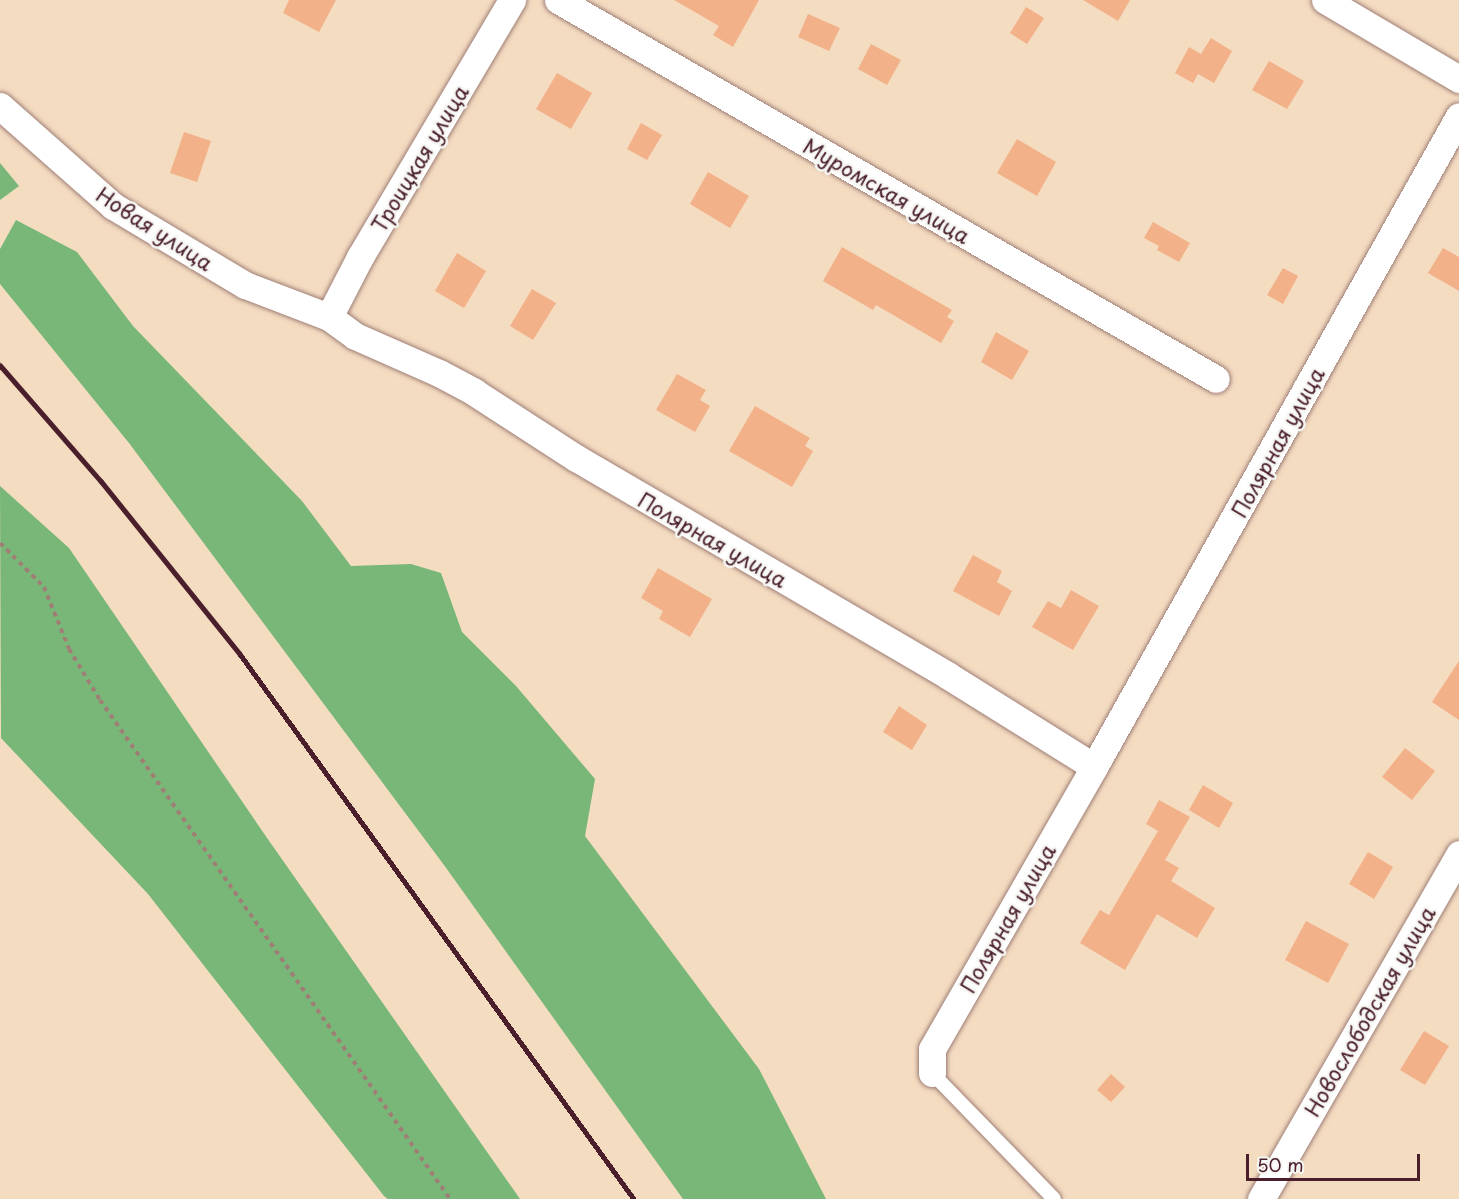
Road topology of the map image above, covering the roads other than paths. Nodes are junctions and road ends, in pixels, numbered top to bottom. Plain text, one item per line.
1 (512, 0) edge
2 (558, 0) edge
3 (1324, 0) edge
4 (1459, 79) edge
5 (0, 106) edge
6 (1459, 116) edge
7 (329, 317) junction
8 (1216, 379) dead end
9 (1094, 767) junction
10 (1459, 854) edge
11 (932, 1073) joint
12 (1054, 1199) edge
13 (1261, 1199) edge

1 - 7 street, Троицкая улица
2 - 8 street, Муромская улица
3 - 4 street
5 - 7 street, Новая улица
6 - 9 street, Полярная улица
7 - 9 street, Полярная улица
9 - 11 street, Полярная улица
10 - 13 street, Новослободская улица
11 - 12 lane

